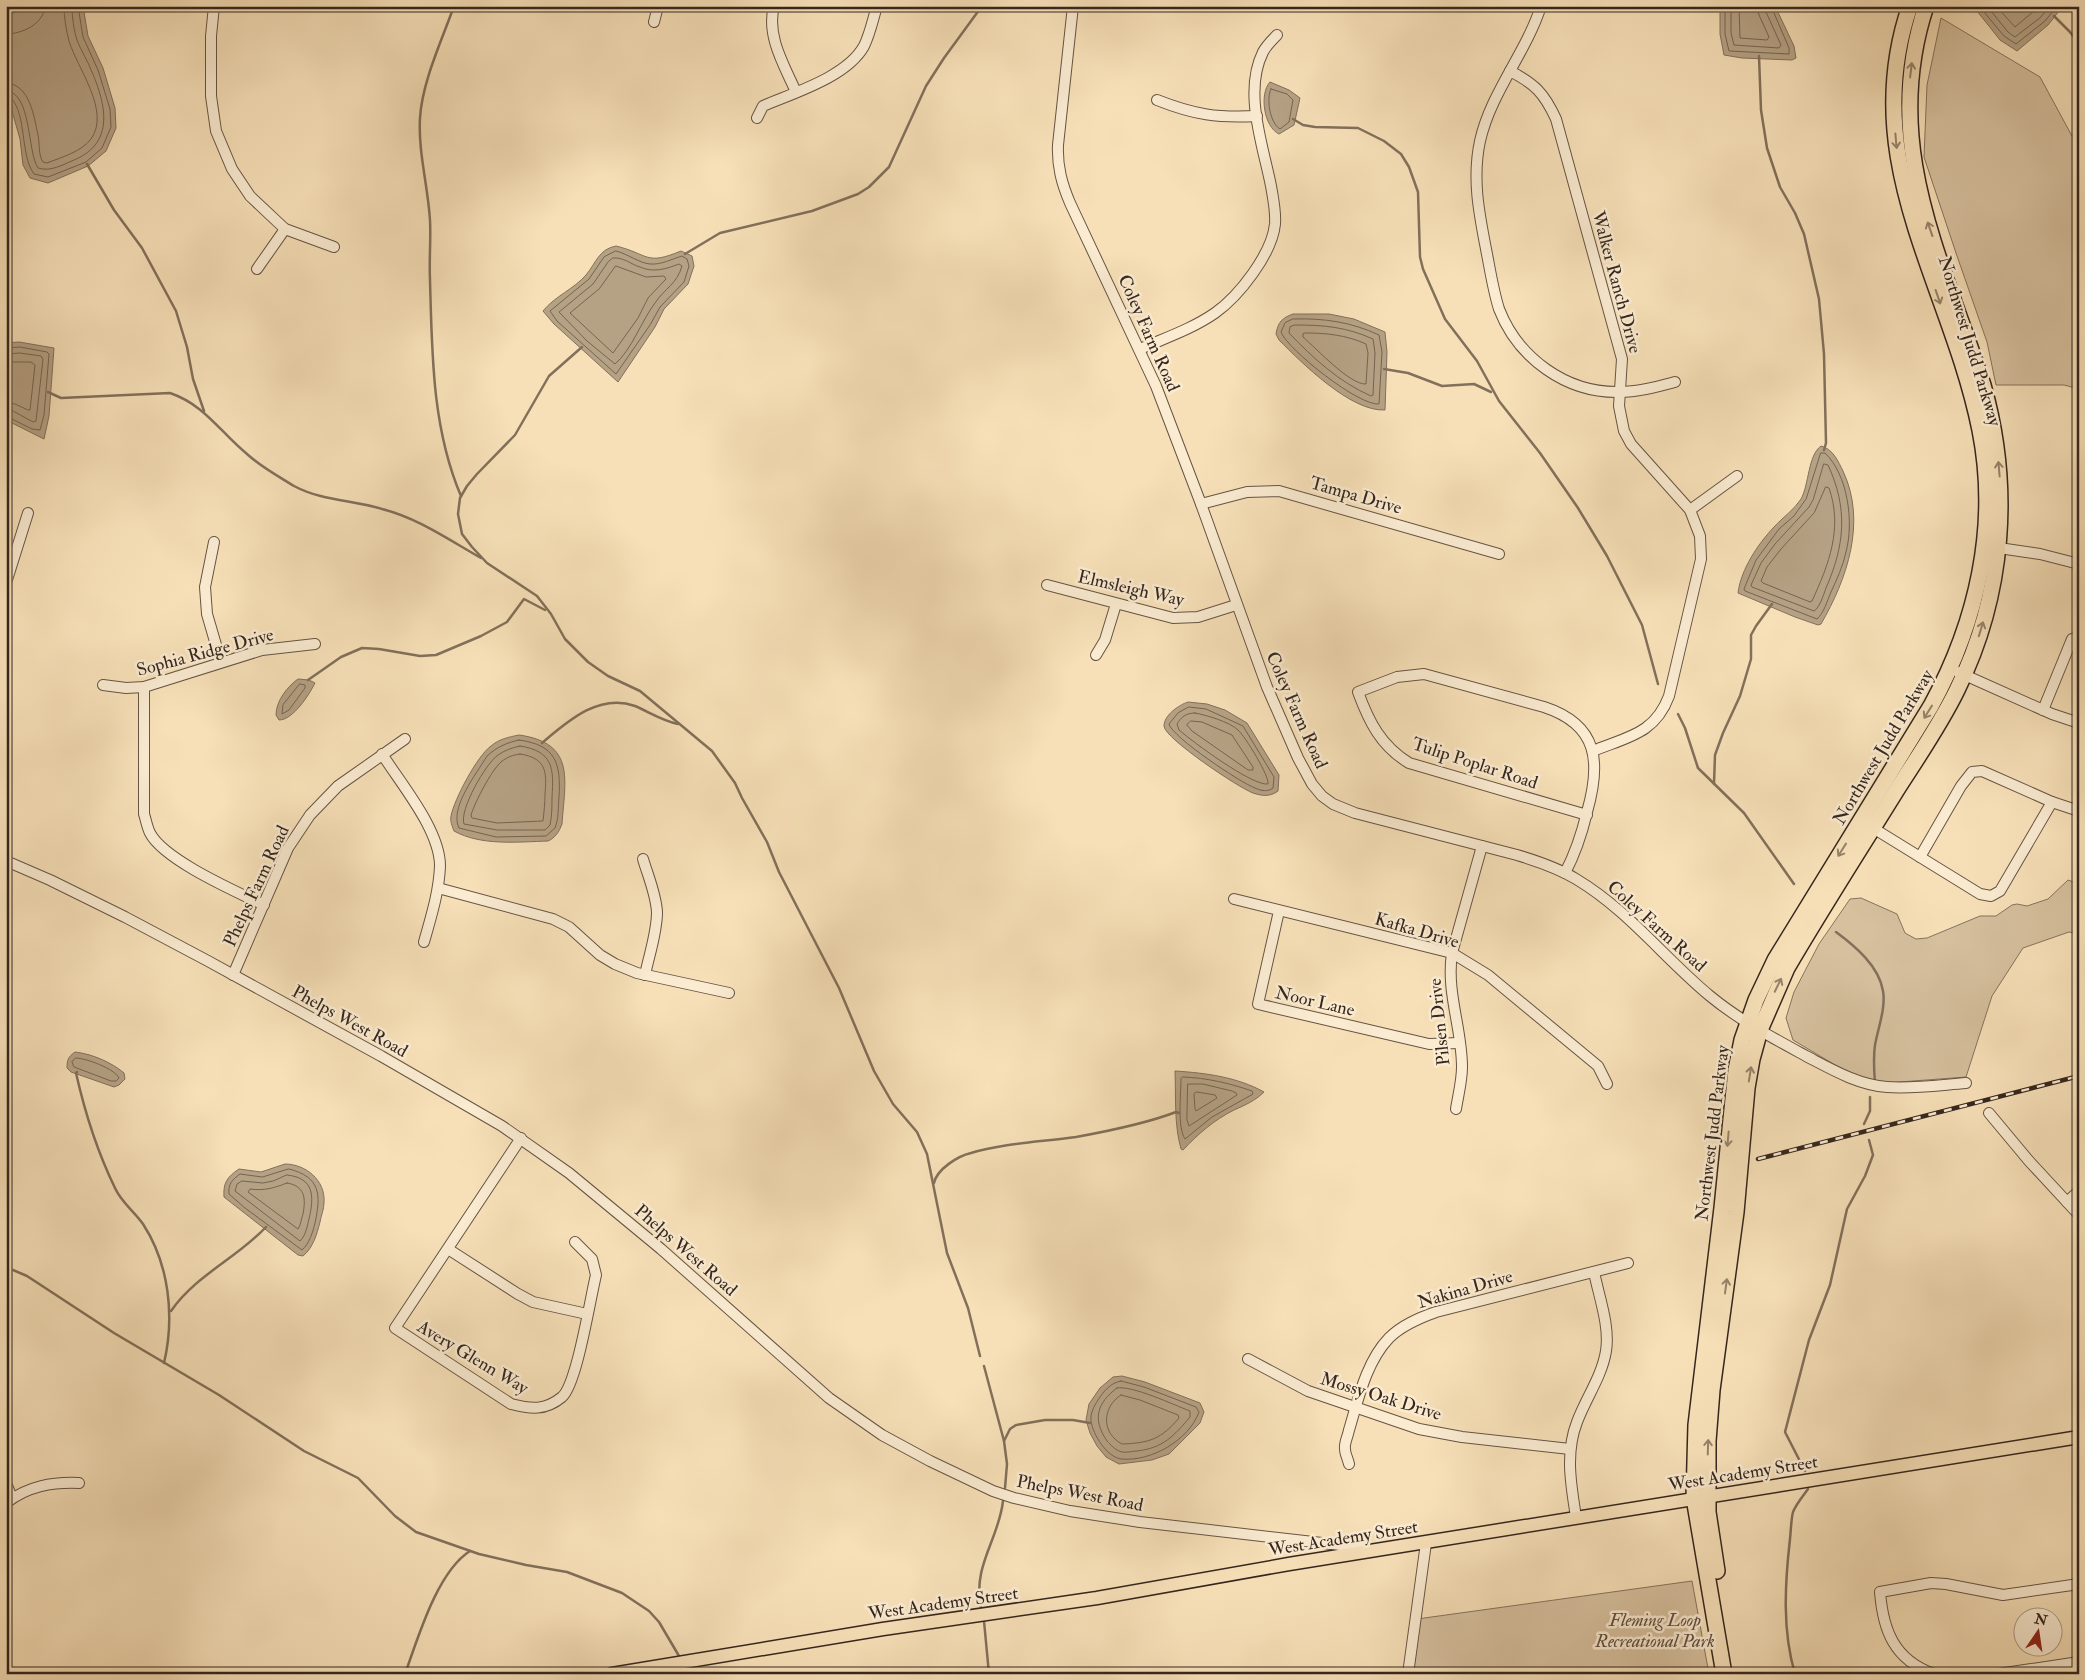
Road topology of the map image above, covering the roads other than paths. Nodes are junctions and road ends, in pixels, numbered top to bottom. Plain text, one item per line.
1 (214, 6) edge
2 (658, 6) edge
3 (774, 6) edge
4 (877, 6) edge
5 (1073, 6) edge
6 (1542, 6) edge
7 (1910, 6) edge
8 (1926, 6) edge
9 (654, 22) dead end
10 (1277, 35) dead end
11 (1510, 71) junction
12 (796, 92) junction
13 (1157, 100) dead end
14 (1257, 116) junction
15 (757, 118) dead end
16 (285, 229) junction
17 (334, 247) dead end
18 (257, 269) dead end
19 (1140, 349) junction
20 (1675, 382) dead end
21 (1620, 392) junction
22 (1737, 476) dead end
23 (1201, 504) junction
24 (1690, 510) junction
25 (28, 513) dead end
26 (214, 542) dead end
27 (1999, 548) junction
28 (1499, 554) dead end
29 (2079, 564) edge
30 (6, 583) edge
31 (1047, 585) dead end
32 (1116, 604) junction
33 (1236, 605) junction
34 (2079, 637) edge
35 (315, 644) dead end
36 (1096, 656) dead end
37 (221, 662) junction
38 (1958, 672) junction
39 (103, 685) dead end
40 (144, 687) junction
41 (2043, 710) junction
42 (2079, 723) edge
43 (406, 739) dead end
44 (1593, 751) junction
45 (382, 754) junction
46 (2052, 802) junction
47 (2079, 811) edge
48 (1587, 815) junction
49 (1873, 828) junction
50 (1482, 846) junction
51 (1920, 857) junction
52 (643, 859) dead end
53 (6, 861) edge
54 (1565, 873) junction
55 (438, 888) junction
56 (1234, 899) dead end
57 (264, 905) junction
58 (1279, 911) junction
59 (424, 942) dead end
60 (1452, 953) junction
61 (233, 975) junction
62 (645, 975) junction
63 (730, 993) dead end
64 (1754, 1026) junction
65 (1459, 1043) junction
66 (1966, 1083) dead end
67 (1607, 1084) dead end
68 (1456, 1109) dead end
69 (1989, 1112) dead end
70 (521, 1138) junction
71 (2079, 1191) edge
72 (2067, 1202) junction
73 (2079, 1215) edge
74 (575, 1242) dead end
75 (448, 1249) junction
76 (1628, 1263) dead end
77 (1594, 1272) junction
78 (587, 1314) junction
79 (1248, 1359) dead end
80 (1355, 1408) junction
81 (2079, 1437) edge
82 (1570, 1449) junction
83 (1349, 1464) dead end
84 (79, 1482) dead end
85 (6, 1483) edge
86 (1701, 1497) junction
87 (9, 1500) edge
88 (1576, 1517) junction
89 (1426, 1543) junction
90 (1377, 1550) junction
91 (2079, 1584) edge
92 (2079, 1662) edge
93 (612, 1674) edge
94 (1408, 1674) edge
95 (1724, 1674) edge
96 (1734, 1674) edge
97 (1934, 1674) edge
98 (1998, 1674) edge

1 - 16 street
2 - 9 street
3 - 12 street
4 - 12 street
5 - 19 street, Coley Farm Road
6 - 11 street
7 -> 38 highway, Northwest Judd Parkway
27 -> 8 highway, Northwest Judd Parkway
10 - 14 street
11 - 21 street, Walker Ranch Drive
11 - 21 street
12 - 15 street
13 - 14 street
14 - 19 street
16 - 17 street
16 - 18 street
19 - 23 street, Coley Farm Road
20 - 21 street
21 - 24 street, Walker Ranch Drive
22 - 24 street
23 - 28 street, Tampa Drive
23 - 33 street, Coley Farm Road
24 - 44 street, Walker Ranch Drive
25 - 30 street
26 - 37 street
27 - 29 street
38 -> 27 highway, Northwest Judd Parkway
31 - 32 street, Elmsleigh Way
32 - 33 street, Elmsleigh Way
32 - 36 street
33 - 50 street, Coley Farm Road
34 - 41 street
35 - 37 street, Sophia Ridge Drive
37 - 40 street, Sophia Ridge Drive
38 - 41 street
38 - 49 highway, Northwest Judd Parkway
38 -> 64 highway, Northwest Judd Parkway
39 - 40 street, Sophia Ridge Drive
40 - 57 street
41 - 42 street
43 - 45 street, Phelps Farm Road
44 - 48 street
44 - 48 street, Tulip Poplar Road
45 - 55 street
45 - 57 street, Phelps Farm Road
46 - 47 street
46 - 51 street
46 - 51 street
48 - 54 street
49 - 51 street
64 -> 49 highway, Northwest Judd Parkway
50 - 54 street, Coley Farm Road
50 - 60 street, Pilsen Drive
52 - 62 street
53 - 61 street, Phelps West Road
54 - 64 street, Coley Farm Road
55 - 59 street
55 - 62 street
56 - 58 street, Kafka Drive
57 - 61 street, Phelps Farm Road
58 - 60 street, Kafka Drive
58 - 65 street, Noor Lane
60 - 65 street, Pilsen Drive
60 - 67 street, Kafka Drive
61 - 70 street, Phelps West Road
62 - 63 street
64 - 66 street, Coley Farm Road
64 - 86 highway, Northwest Judd Parkway
65 - 68 street, Pilsen Drive
69 - 72 street
70 - 75 street, Avery Glenn Way
70 - 90 street, Phelps West Road
71 - 72 street
72 - 73 street
74 - 78 street, Avery Glenn Way
75 - 78 street
75 - 78 street, Avery Glenn Way
76 - 77 street, Nakina Drive
77 - 80 street, Nakina Drive
77 - 82 street
79 - 80 street, Mossy Oak Drive
80 - 82 street, Mossy Oak Drive
80 - 83 street, Nakina Drive
81 - 86 main road, West Academy Street
82 - 88 street
84 - 87 street
85 - 87 street
86 - 88 main road, West Academy Street
86 - 95 highway
86 - 96 highway
88 - 89 main road, West Academy Street
89 - 90 main road, West Academy Street
89 - 94 street
90 - 93 main road, West Academy Street
91 - 97 street
92 - 98 street

